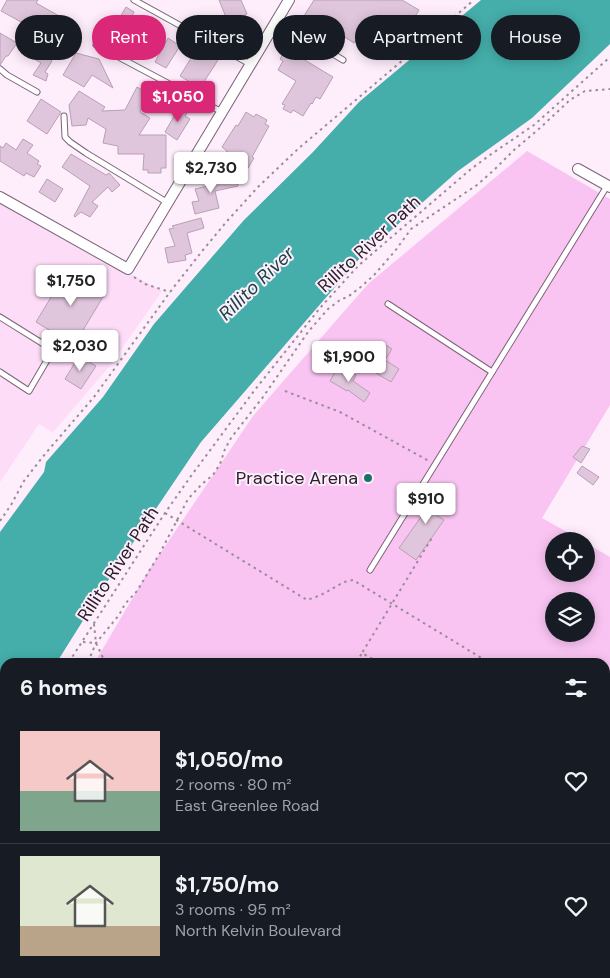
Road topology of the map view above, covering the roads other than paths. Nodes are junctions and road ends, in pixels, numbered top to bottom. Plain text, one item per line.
1 (134, 0) edge
2 (289, 0) edge
3 (281, 15) edge
4 (273, 28) edge
5 (124, 60) edge
6 (251, 64) junction
7 (0, 69) edge
8 (37, 92) dead end
9 (222, 112) junction
10 (64, 116) dead end
11 (578, 168) dead end
12 (609, 187) edge
13 (0, 196) edge
14 (168, 203) junction
15 (388, 304) dead end
16 (0, 317) edge
17 (0, 372) edge
18 (492, 372) junction
19 (370, 570) dead end

1 - 6 lane
2 - 3 street
4 - 6 street
5 - 9 lane
6 - 9 street
7 - 8 lane
9 - 14 street
10 - 14 lane
11 - 12 street
12 - 18 lane
13 - 14 street
15 - 18 lane
16 - 17 lane
18 - 19 lane

